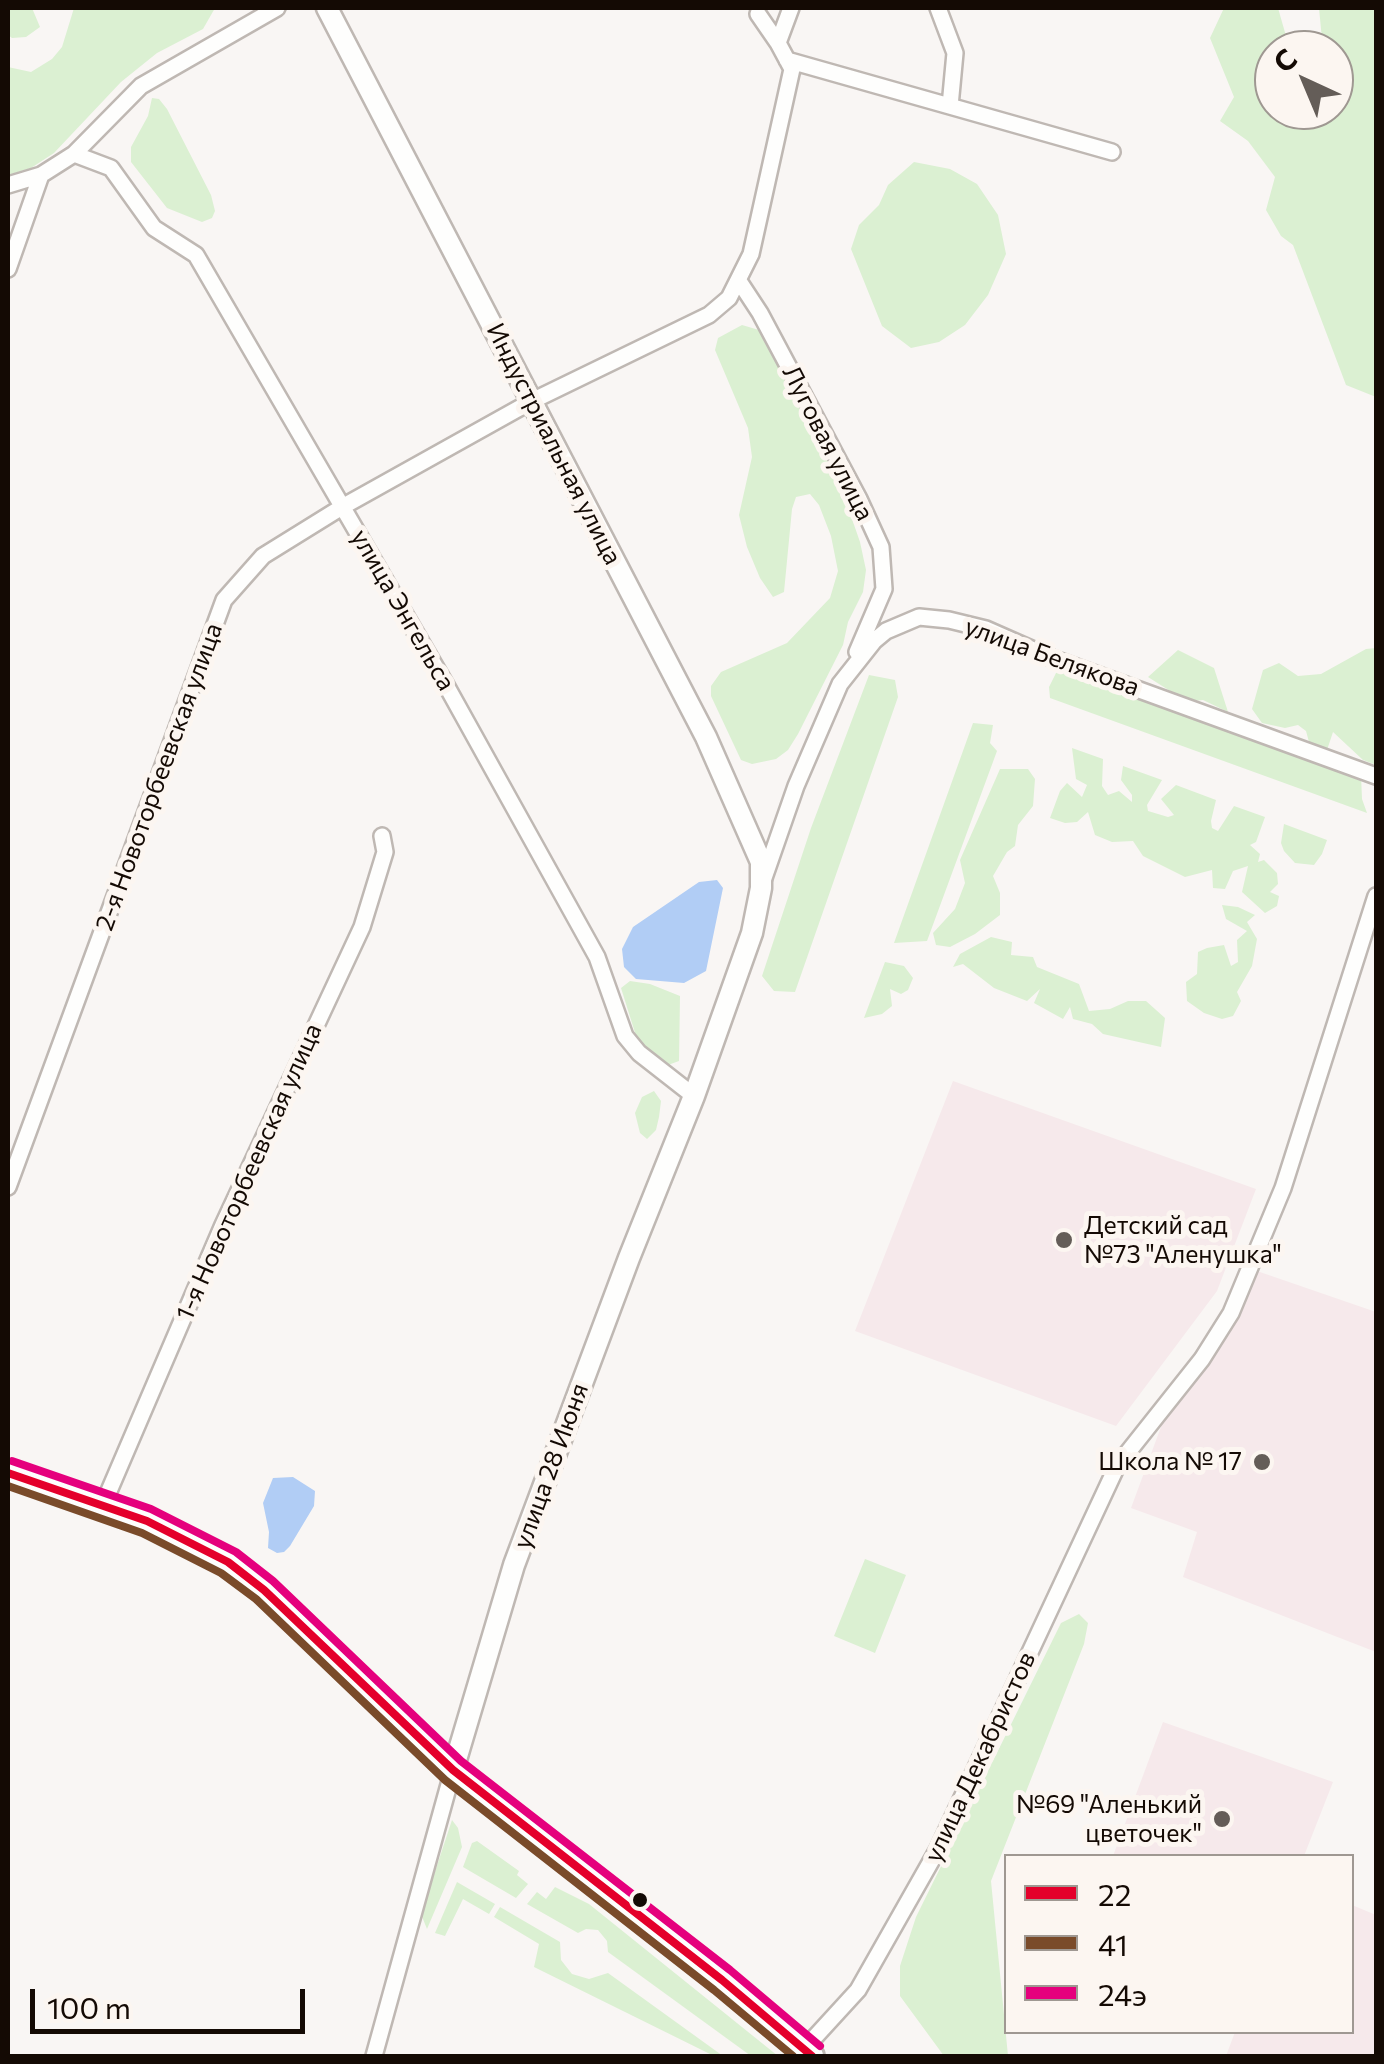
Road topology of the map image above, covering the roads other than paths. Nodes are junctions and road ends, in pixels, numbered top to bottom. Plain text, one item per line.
1 (278, 8) edge
2 (327, 8) edge
3 (791, 8) edge
4 (938, 8) edge
5 (758, 14) dead end
6 (778, 42) junction
7 (787, 60) junction
8 (950, 106) junction
9 (1112, 152) dead end
10 (74, 154) junction
11 (41, 174) junction
12 (8, 185) edge
13 (8, 269) edge
14 (739, 280) junction
15 (532, 401) junction
16 (342, 507) junction
17 (849, 669) junction
18 (1376, 776) edge
19 (382, 836) dead end
20 (761, 888) junction
21 (1376, 896) edge
22 (694, 1096) junction
23 (8, 1187) edge
24 (8, 1474) edge
25 (103, 1505) junction
26 (454, 1770) junction
27 (808, 2053) edge
28 (374, 2056) edge

1 - 10 street
2 - 15 street, Индустриальная улица
3 - 6 street
4 - 8 street
5 - 6 street
6 - 7 street
7 - 8 street
7 - 14 street
8 - 9 street
10 - 11 street
10 - 16 street, улица Энгельса
11 - 12 street
11 - 13 street
14 - 15 street
14 - 17 street, Луговая улица
15 - 16 street, 2-я Новоторбеевская улица
15 - 20 street, Индустриальная улица
16 - 22 street, улица Энгельса
16 - 23 street, 2-я Новоторбеевская улица
17 - 18 street, улица Белякова
17 - 20 street, улица Белякова
19 - 25 street, 1-я Новоторбеевская улица
20 - 22 street, улица 28 Июня
21 - 27 street, улица Декабристов
22 - 26 street, улица 28 Июня
24 - 25 main road, улица Декабристов
25 - 26 main road, улица Декабристов
26 - 27 main road, улица Декабристов
26 - 28 street, улица 28 Июня

